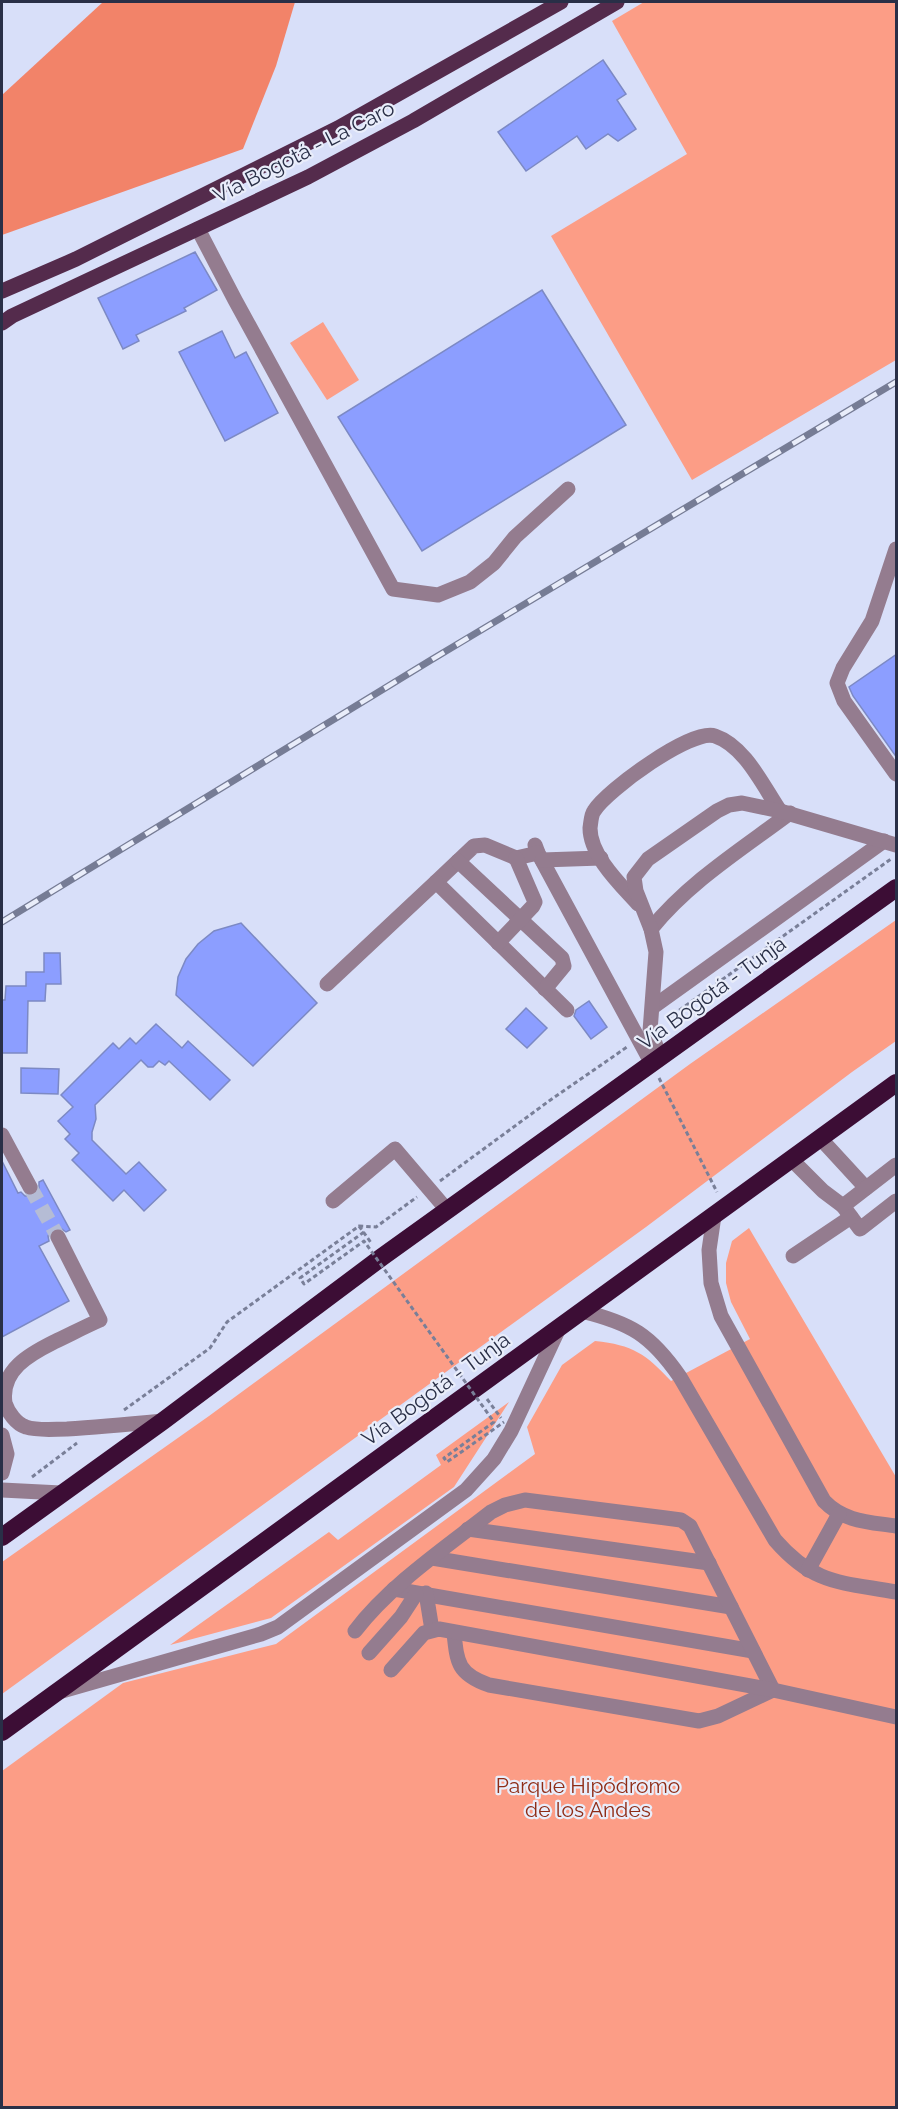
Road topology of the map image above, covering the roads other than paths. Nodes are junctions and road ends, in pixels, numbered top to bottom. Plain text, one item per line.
1 (561, 2) edge
2 (617, 2) edge
3 (198, 229) junction
4 (2, 291) edge
5 (2, 323) edge
6 (568, 489) dead end
7 (897, 549) edge
8 (897, 774) edge
9 (785, 812) junction
10 (890, 843) edge
11 (538, 852) junction
12 (516, 858) junction
13 (601, 858) junction
14 (458, 861) junction
15 (436, 882) junction
16 (897, 888) edge
17 (643, 910) junction
18 (520, 920) junction
19 (651, 929) junction
20 (498, 943) junction
21 (327, 984) dead end
22 (545, 989) junction
23 (653, 1007) junction
24 (567, 1010) dead end
25 (644, 1035) junction
26 (656, 1061) junction
27 (897, 1083) edge
28 (2, 1135) edge
29 (820, 1138) junction
30 (791, 1159) junction
31 (897, 1165) edge
32 (30, 1187) tunnel mouth
33 (866, 1188) junction
34 (333, 1201) dead end
35 (897, 1201) edge
36 (447, 1210) junction
37 (719, 1211) junction
38 (847, 1211) junction
39 (58, 1237) tunnel mouth
40 (794, 1256) dead end
41 (581, 1311) junction
42 (559, 1328) junction
43 (163, 1421) junction
44 (19, 1423) junction
45 (2, 1430) edge
46 (2, 1435) edge
47 (2, 1473) edge
48 (8, 1490) edge
49 (61, 1493) junction
50 (840, 1514) junction
51 (897, 1526) edge
52 (468, 1529) junction
53 (2, 1537) edge
54 (432, 1558) junction
55 (709, 1563) junction
56 (808, 1570) junction
57 (394, 1589) junction
58 (897, 1592) edge
59 (421, 1593) junction
60 (731, 1607) junction
61 (432, 1630) junction
62 (355, 1631) dead end
63 (454, 1633) junction
64 (753, 1652) junction
65 (369, 1653) dead end
66 (391, 1670) dead end
67 (772, 1690) junction
68 (57, 1692) junction
69 (897, 1717) edge
70 (2, 1732) edge

1 - 4 main road, Vía Bogotá - La Caro
2 - 3 main road, Vía Bogotá - La Caro
3 - 5 main road, Vía Bogotá - La Caro
3 - 6 street
7 - 8 street
9 - 10 street
9 - 13 street
9 - 17 street
9 - 19 street
10 - 23 street
11 - 12 street
11 - 13 street
11 - 25 street
12 - 14 street
12 - 18 street
13 - 17 street
14 - 15 street
14 - 18 street
15 - 20 street
15 - 21 street
16 - 26 highway, Vía Bogotá - Tunja
17 - 19 street
18 - 20 street
18 - 22 street
19 - 23 street
20 - 22 street
22 - 24 street
23 - 25 street
25 - 26 street
26 - 36 highway, Vía Bogotá - Tunja
27 - 29 highway, Vía Bogotá - Tunja
28 - 32 street
29 - 30 highway, Vía Bogotá - Tunja
29 - 33 street
30 - 37 highway, Vía Bogotá - Tunja
30 - 38 street
31 - 33 street
33 - 38 street
34 - 36 street
35 - 38 street
36 - 43 highway, Vía Bogotá - Tunja
37 - 41 highway, Vía Bogotá - Tunja
37 - 50 street
38 - 40 street
39 - 44 street
41 - 42 highway, Vía Bogotá - Tunja
41 - 56 street
42 - 68 highway, Vía Bogotá - Tunja
42 - 68 street
43 - 44 street
43 - 49 highway, Vía Bogotá - Tunja
44 - 45 street
46 - 47 street
48 - 49 street
49 - 53 highway, Vía Bogotá - Tunja
50 - 51 street
50 - 56 street
52 - 54 street
52 - 55 street
52 - 55 street
54 - 57 street
54 - 60 street
55 - 60 street
56 - 58 street
57 - 59 street
57 - 62 street
59 - 61 street
59 - 64 street
59 - 65 street
60 - 64 street
61 - 63 street
61 - 66 street
63 - 67 street
63 - 67 street
64 - 67 street
67 - 69 street
68 - 70 highway, Vía Bogotá - Tunja

